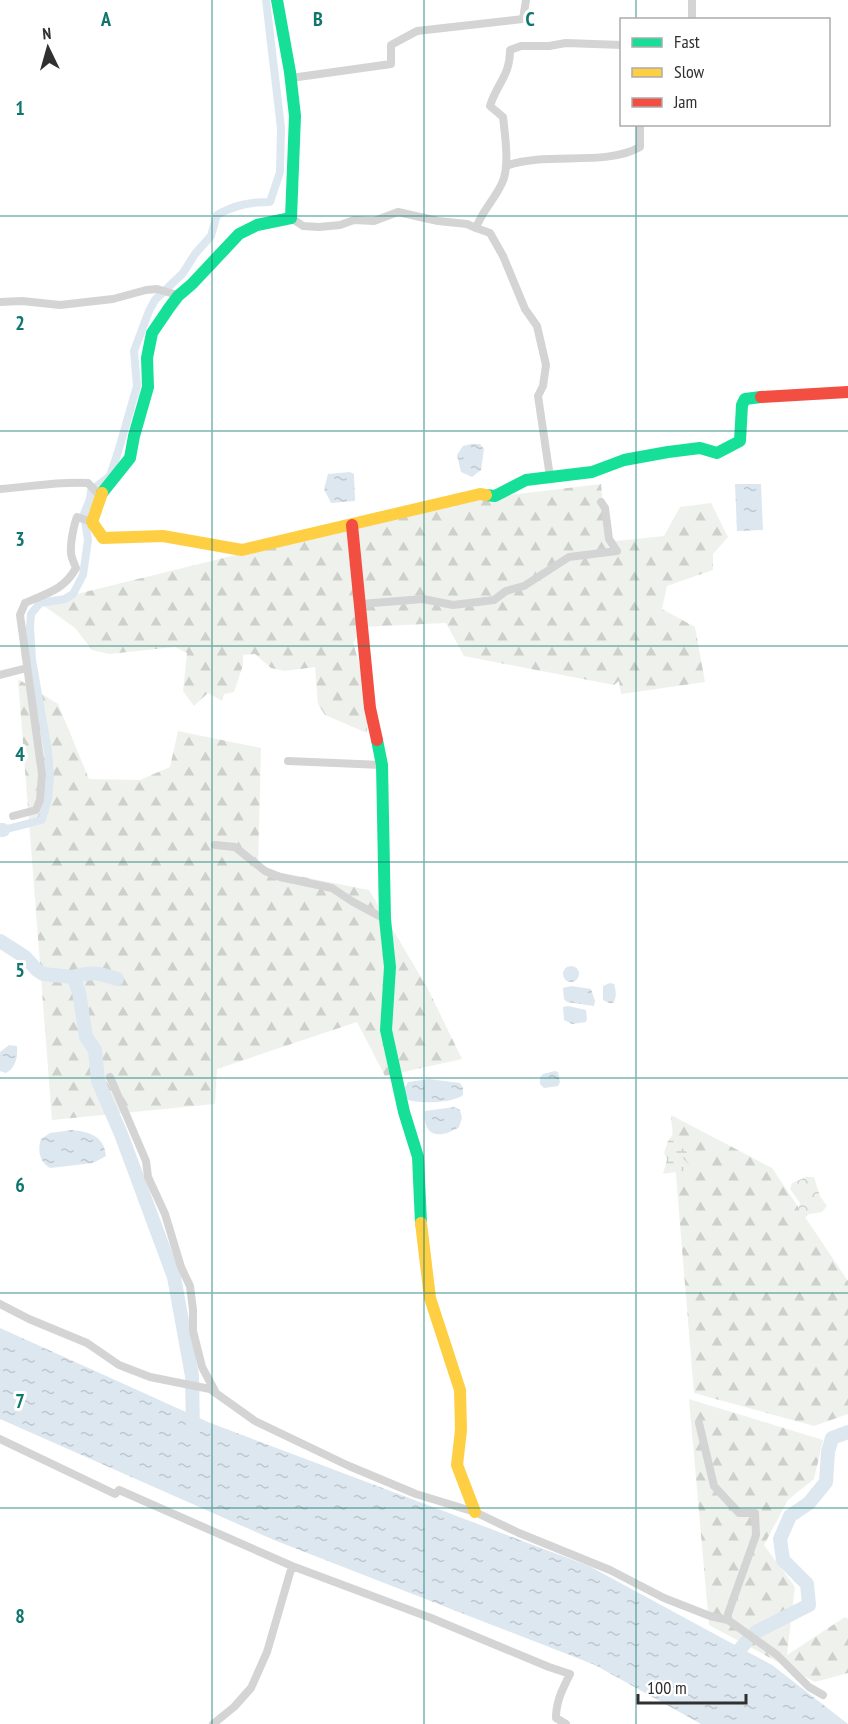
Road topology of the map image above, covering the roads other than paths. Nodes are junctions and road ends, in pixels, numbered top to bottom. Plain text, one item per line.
1 (277, 0) edge
2 (526, 0) edge
3 (692, 0) edge
4 (692, 18) edge
5 (620, 45) edge
6 (291, 78) junction
7 (640, 126) edge
8 (506, 166) junction
9 (291, 218) junction
10 (476, 228) junction
11 (176, 295) junction
12 (0, 302) edge
13 (848, 392) edge
14 (550, 477) junction
15 (0, 489) edge
16 (100, 496) junction
17 (601, 502) dead end
18 (92, 522) junction
19 (352, 525) junction
20 (361, 604) junction
21 (27, 668) junction
22 (0, 675) edge
23 (288, 761) dead end
24 (382, 765) junction
25 (13, 816) dead end
26 (216, 845) dead end
27 (385, 919) junction
28 (110, 1077) dead end
29 (0, 1304) edge
30 (213, 1391) junction
31 (699, 1423) dead end
32 (0, 1439) edge
33 (475, 1512) junction
34 (292, 1566) junction
35 (728, 1620) junction
36 (823, 1695) dead end
37 (213, 1724) edge
38 (566, 1724) edge

1 - 6 street
2 - 6 street
3 - 4 street
5 - 8 street
6 - 9 street
7 - 8 street
8 - 10 street
9 - 10 street
9 - 11 street
10 - 14 street
11 - 12 street
11 - 16 street
13 - 14 street
14 - 19 street
15 - 16 street
16 - 18 street
17 - 20 street
18 - 19 street
18 - 21 street
19 - 20 street
20 - 24 street
21 - 22 street
21 - 25 street
23 - 24 street
24 - 27 street
26 - 27 street
27 - 33 street
28 - 30 street
29 - 30 street
30 - 33 street
31 - 35 street
32 - 34 street
33 - 35 street
34 - 37 street
34 - 38 street
35 - 36 street

